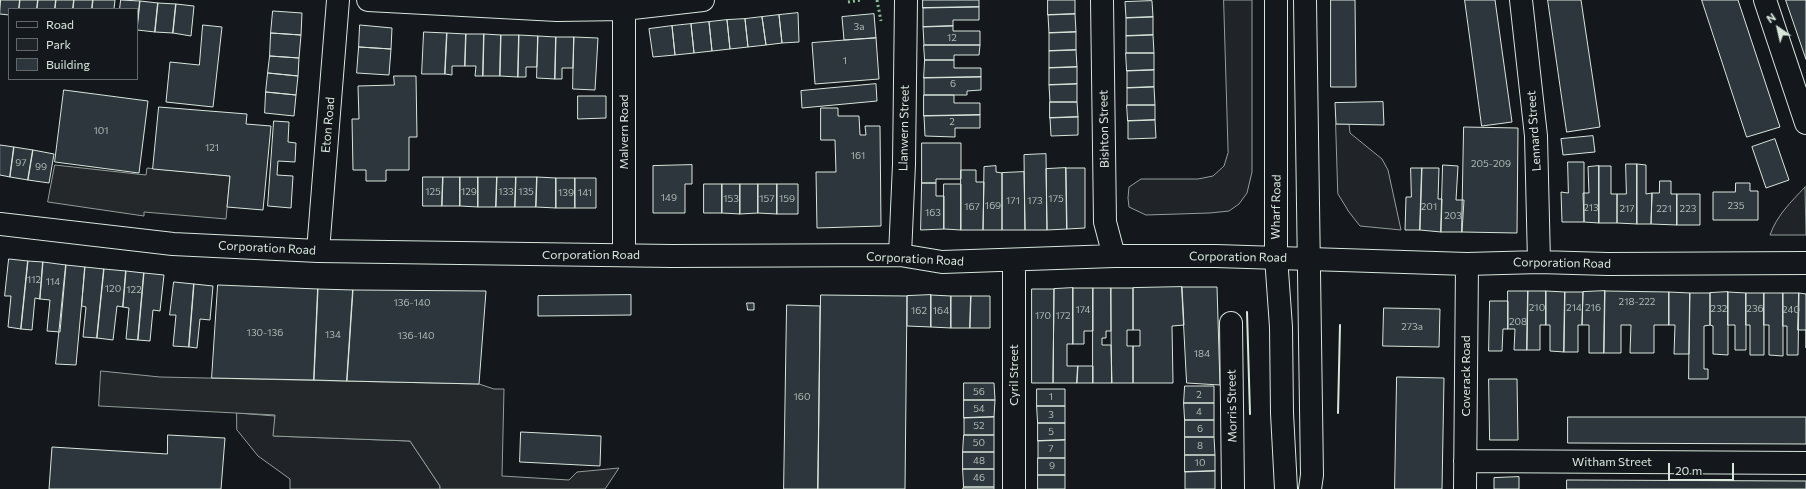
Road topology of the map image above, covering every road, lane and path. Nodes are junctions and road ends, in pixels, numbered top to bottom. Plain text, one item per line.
1 (338, 0) edge
2 (368, 0) edge
3 (702, 0) edge
4 (906, 0) edge
5 (1102, 0) edge
6 (1276, 0) edge
7 (1305, 0) edge
8 (1521, 0) edge
9 (1765, 0) edge
10 (557, 5) edge
11 (624, 10) junction
12 (1806, 123) edge
13 (0, 224) edge
14 (318, 251) junction
15 (624, 255) junction
16 (900, 255) junction
17 (1114, 256) junction
18 (1276, 257) junction
19 (1308, 258) junction
20 (1014, 260) junction
21 (1539, 262) junction
22 (1806, 263) edge
23 (1467, 264) junction
24 (1231, 322) dead end
25 (1465, 461) junction
26 (1806, 463) edge
27 (1014, 489) edge
28 (1233, 489) edge
29 (1286, 489) edge
30 (1310, 489) edge
31 (1465, 489) edge

1 - 14 street, Eton Road
2 - 10 street
3 - 11 street
4 - 16 street, Llanwern Street
5 - 17 street, Bishton Street
6 - 18 street, Wharf Road
7 - 19 street
8 - 21 street, Lennard Street
9 - 12 street
10 - 11 street
11 - 15 street, Malvern Road
13 - 14 street, Corporation Road
14 - 15 street, Corporation Road
15 - 16 street, Corporation Road
16 - 20 street, Corporation Road
17 - 18 street, Corporation Road
17 - 20 street, Corporation Road
18 - 19 street, Corporation Road
18 - 29 street, Wharf Road
19 - 23 street, Corporation Road
19 - 30 street
20 - 27 street, Cyril Street
21 - 22 street, Corporation Road
21 - 23 street, Corporation Road
23 - 25 street, Coverack Road
24 - 28 street, Morris Street
25 - 26 street, Witham Street
25 - 31 street, Coverack Road

